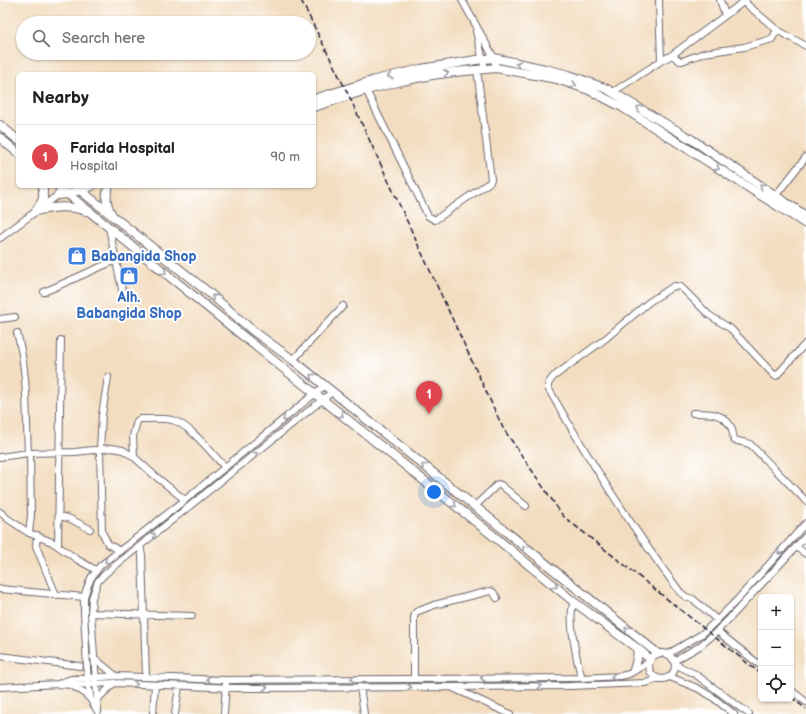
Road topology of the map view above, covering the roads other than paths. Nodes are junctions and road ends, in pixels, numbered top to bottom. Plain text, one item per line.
1 (462, 0) edge
2 (659, 0) edge
3 (720, 0) edge
4 (745, 1) edge
5 (725, 15) junction
6 (474, 22) junction
7 (777, 30) junction
8 (806, 46) edge
9 (672, 55) junction
10 (494, 58) junction
11 (483, 59) junction
12 (661, 60) junction
13 (496, 68) junction
14 (481, 69) junction
15 (366, 90) junction
16 (613, 92) junction
17 (316, 98) edge
18 (316, 106) edge
19 (0, 125) edge
20 (0, 138) edge
21 (16, 138) edge
22 (16, 151) edge
23 (806, 157) edge
24 (43, 188) edge
25 (77, 188) edge
26 (108, 188) edge
27 (63, 190) edge
28 (776, 195) junction
29 (36, 211) junction
30 (94, 215) junction
31 (112, 215) junction
32 (806, 216) edge
33 (806, 224) edge
34 (109, 228) junction
35 (0, 238) edge
36 (116, 260) junction
37 (44, 292) dead end
38 (123, 294) dead end
39 (343, 306) dead end
40 (15, 317) dead end
41 (0, 319) edge
42 (17, 333) dead end
43 (61, 340) dead end
44 (806, 343) edge
45 (293, 360) junction
46 (108, 377) dead end
47 (324, 386) junction
48 (332, 392) junction
49 (315, 394) junction
50 (323, 401) junction
51 (693, 414) dead end
52 (100, 449) junction
53 (29, 453) junction
54 (60, 453) junction
55 (0, 457) edge
56 (134, 457) junction
57 (225, 467) junction
58 (185, 500) junction
59 (806, 501) edge
60 (526, 506) dead end
61 (474, 507) junction
62 (0, 512) edge
63 (59, 516) junction
64 (0, 519) edge
65 (8, 519) junction
66 (806, 523) edge
67 (90, 529) dead end
68 (29, 533) junction
69 (37, 535) junction
70 (805, 538) edge
71 (58, 546) junction
72 (140, 546) junction
73 (796, 547) junction
74 (120, 551) junction
75 (806, 554) edge
76 (96, 570) junction
77 (0, 589) edge
78 (56, 595) junction
79 (84, 596) junction
80 (497, 598) dead end
81 (574, 602) junction
82 (90, 613) junction
83 (144, 614) junction
84 (192, 616) dead end
85 (717, 620) junction
86 (717, 631) junction
87 (638, 649) junction
88 (657, 653) junction
89 (668, 654) junction
90 (0, 656) edge
91 (94, 657) junction
92 (86, 658) junction
93 (649, 661) junction
94 (674, 662) junction
95 (758, 664) edge
96 (80, 666) junction
97 (634, 670) junction
98 (116, 676) junction
99 (670, 676) junction
100 (87, 677) junction
101 (146, 677) junction
102 (582, 678) junction
103 (414, 679) junction
104 (658, 679) junction
105 (96, 680) junction
106 (226, 680) junction
107 (71, 682) junction
108 (114, 683) junction
109 (88, 684) junction
110 (155, 685) junction
111 (179, 686) junction
112 (0, 687) edge
113 (226, 687) junction
114 (360, 687) junction
115 (451, 687) junction
116 (794, 692) edge
117 (94, 699) junction
118 (806, 702) edge
119 (98, 713) edge
120 (91, 714) edge
121 (153, 714) edge
122 (175, 714) edge
123 (224, 714) edge
124 (364, 714) edge
125 (510, 714) edge
126 (734, 714) edge
127 (749, 714) edge

1 - 6 street
2 - 12 street
3 - 5 street
4 - 5 street
4 - 7 street
5 - 9 street
6 - 10 street
6 - 11 street
7 - 8 street
7 - 9 street
9 - 12 street
10 - 11 main road
10 - 13 street
16 -> 10 main road
11 - 14 street
11 -> 17 main road
12 - 16 street
13 - 14 main road
13 -> 33 main road
15 -> 14 main road
14 - 15 street
15 - 18 main road
28 -> 16 main road
19 - 21 main road
20 - 22 main road
23 - 28 street
24 - 29 main road
25 - 27 main road
25 - 31 main road
26 - 31 main road
27 - 29 street
27 - 30 main road
28 - 32 main road
29 - 30 main road
29 - 35 street
30 - 34 main road
45 -> 31 main road
34 - 36 street
34 -> 49 main road
36 - 37 street
36 - 38 street
39 - 45 street
40 - 41 street
42 - 53 street
43 - 54 street
44 - 85 street
47 -> 45 main road
46 - 52 street
47 - 48 main road
47 - 49 street
48 - 50 street
61 -> 48 main road
49 - 50 main road
49 -> 57 street
72 -> 50 street
50 -> 81 main road
51 - 59 street
52 - 54 street
52 - 56 street
52 - 74 street
53 - 54 street
53 - 55 street
53 - 68 street
54 - 63 street
56 - 57 street
56 - 58 street
57 - 58 street
58 - 74 street
60 - 61 street
88 -> 61 main road
62 - 65 street
63 - 67 street
63 - 71 street
64 - 65 street
65 - 68 street
66 -> 85 street
68 - 69 street
69 - 71 street
69 - 78 street
70 - 73 street
71 - 76 street
72 - 82 street
72 - 83 street
73 - 75 street
73 - 86 street
74 -> 76 street
76 - 79 street
77 - 78 street
78 - 79 street
79 - 92 street
80 - 103 street
81 - 87 main road
81 - 102 street
82 - 83 street
82 - 91 street
83 - 84 street
83 - 101 street
85 - 89 street
86 - 94 street
86 - 95 street
87 - 93 main road
87 - 97 main road
88 - 89 street
88 - 93 street
89 - 94 street
90 - 96 street
91 - 98 street
91 - 105 street
92 - 96 street
92 - 100 street
93 - 97 street
93 - 104 street
94 - 99 street
94 - 127 street
96 - 107 street
97 -> 102 street
98 - 101 street
98 - 105 street
99 - 104 street
99 - 126 street
100 - 105 street
100 - 107 street
100 - 109 street
106 -> 101 street
102 -> 103 street
103 -> 106 street
115 -> 104 street
105 - 108 street
105 - 109 street
105 - 117 street
106 - 113 street
107 - 109 street
107 - 112 street
107 - 117 street
108 -> 110 street
108 - 117 street
109 - 117 street
110 - 111 street
110 - 121 street
111 - 113 street
111 - 122 street
113 -> 114 street
113 - 123 street
114 -> 115 street
114 - 124 street
115 - 125 street
116 - 118 street
117 - 119 street
119 - 120 street

